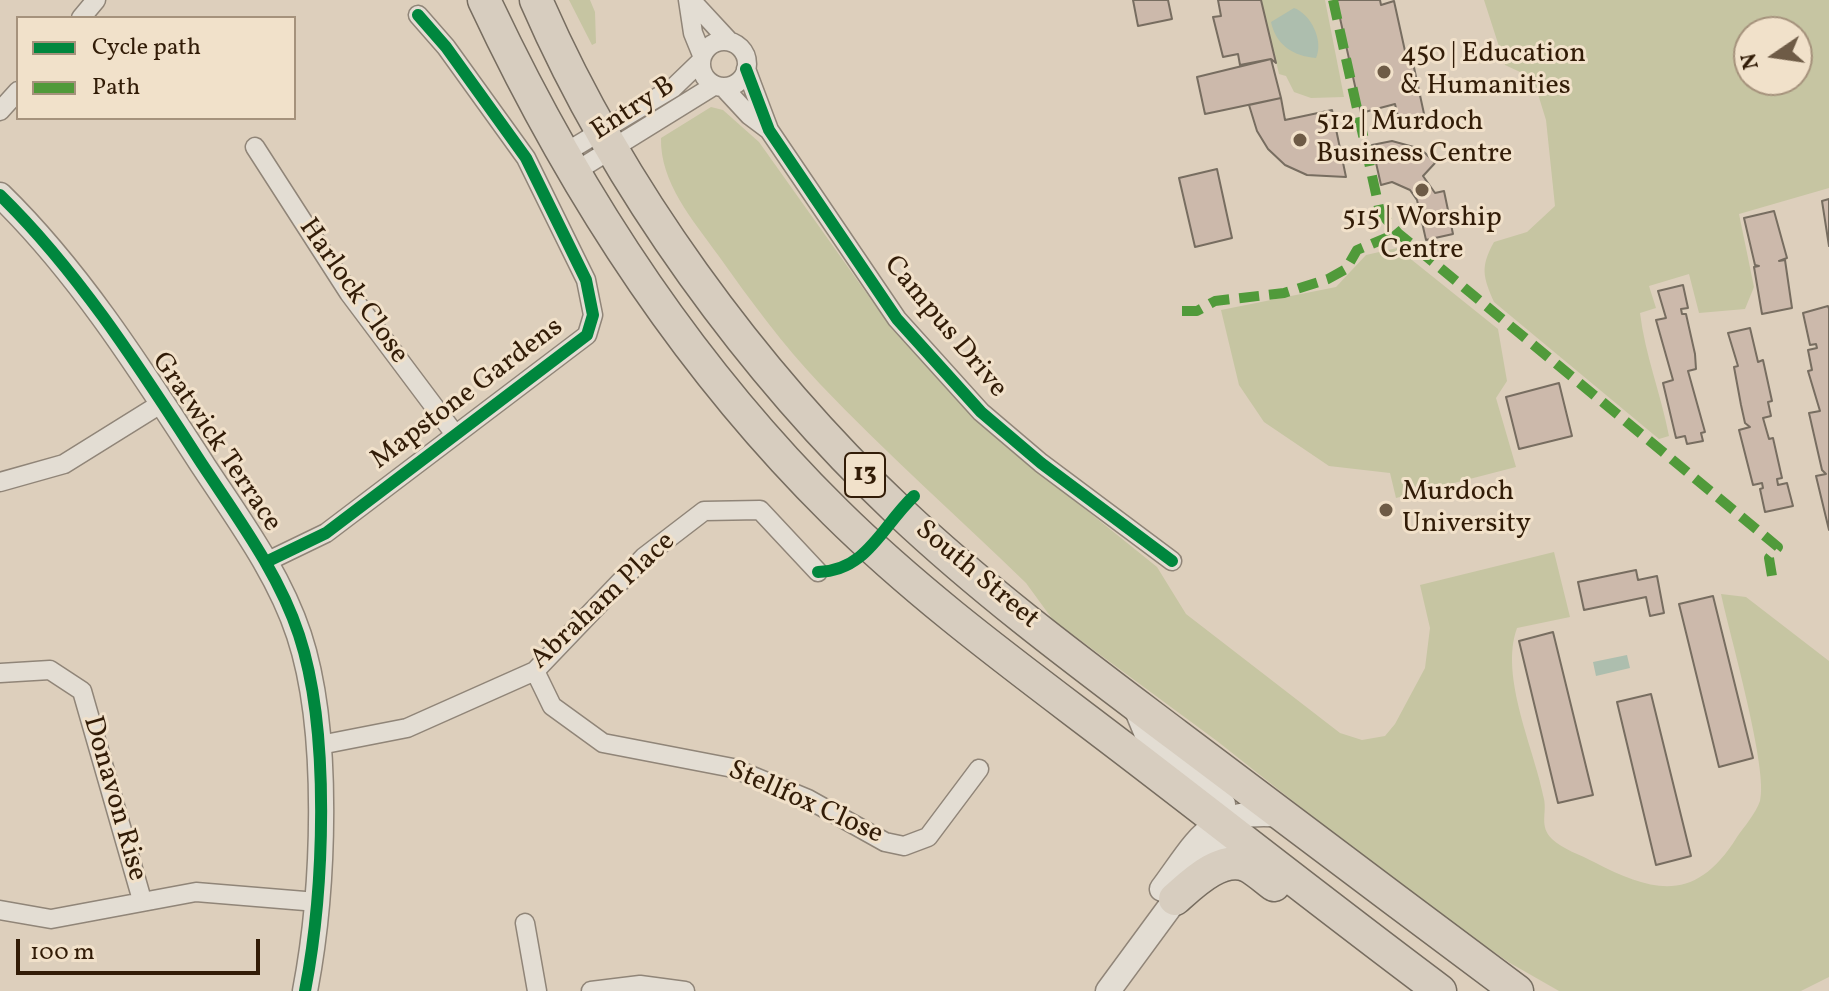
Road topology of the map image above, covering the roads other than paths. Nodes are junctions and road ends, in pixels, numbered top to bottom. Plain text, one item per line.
1 (96, 0) edge
2 (484, 0) edge
3 (536, 0) edge
4 (689, 0) edge
5 (418, 15) dead end
6 (83, 16) edge
7 (729, 41) junction
8 (702, 58) junction
9 (746, 69) junction
10 (719, 86) junction
11 (16, 93) edge
12 (0, 111) edge
13 (769, 130) junction
14 (608, 140) junction
15 (255, 147) dead end
16 (568, 163) junction
17 (0, 195) edge
18 (162, 403) junction
19 (454, 433) junction
20 (0, 482) edge
21 (1172, 561) dead end
22 (266, 562) junction
23 (818, 572) dead end
24 (535, 671) junction
25 (0, 673) edge
26 (1134, 703) junction
27 (320, 745) junction
28 (979, 769) dead end
29 (1282, 815) junction
30 (1209, 832) junction
31 (1175, 899) junction
32 (142, 900) junction
33 (317, 902) junction
34 (0, 910) edge
35 (525, 923) dead end
36 (1356, 928) junction
37 (305, 991) edge
38 (537, 991) edge
39 (591, 991) edge
40 (685, 991) edge
41 (1088, 991) edge
42 (1108, 991) edge
43 (1440, 991) edge
44 (1517, 991) edge

1 - 6 street
2 - 16 highway, South Street / 13
3 - 14 highway, South Street / 13
4 - 7 street, Campus Drive
4 - 8 street, Campus Drive
5 - 19 street, Mapstone Gardens
7 - 8 street
7 - 9 street, Campus Drive
8 - 10 street, Campus Drive
8 - 14 street, Entry B
9 - 10 street
9 - 13 street, Campus Drive
10 - 13 street, Campus Drive
10 - 14 street, Entry B
11 - 12 street
13 - 21 street, Campus Drive
14 - 16 street, Entry B
14 - 26 highway, South Street / 13
15 - 19 street, Harlock Close
16 - 30 highway, South Street / 13
17 - 18 street, Gratwick Terrace
18 - 20 street
18 - 22 street, Gratwick Terrace
19 - 22 street, Mapstone Gardens
22 - 27 street, Gratwick Terrace
23 - 24 street, Abraham Place
24 - 27 street, Abraham Place
24 - 28 street, Stellfox Close
25 - 32 street, Donavon Rise
26 - 29 highway, South Street / 13
26 - 30 street
27 - 33 street, Gratwick Terrace
29 - 30 street
29 - 44 highway, South Street / 13
30 - 31 street
30 - 36 highway, South Street / 13
30 - 41 street
31 - 36 highway
31 - 42 street
32 - 33 street
32 - 34 street
33 - 37 street, Gratwick Terrace
35 - 38 street
36 - 43 highway, South Street / 13
39 - 40 street

